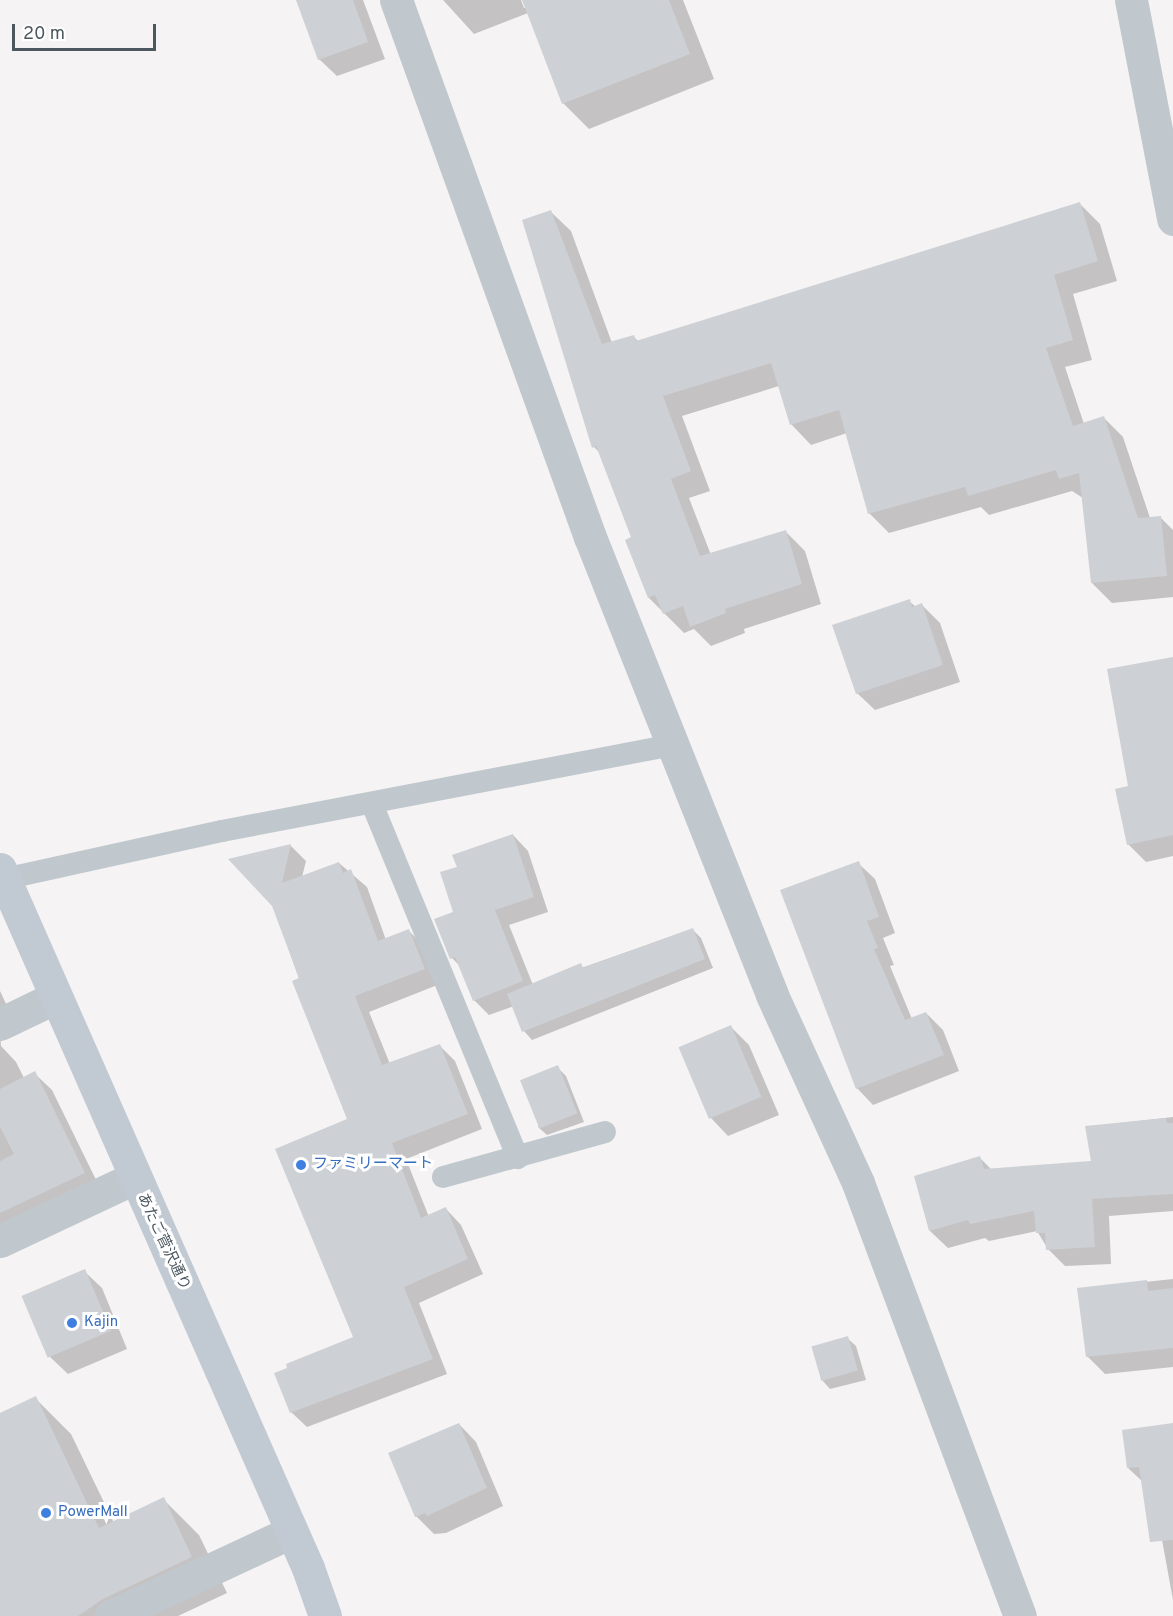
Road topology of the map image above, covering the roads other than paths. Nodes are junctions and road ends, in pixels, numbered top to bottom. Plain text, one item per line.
1 (396, 0) edge
2 (1131, 0) edge
3 (1173, 219) edge
4 (672, 745) junction
5 (372, 804) junction
6 (2, 874) edge
7 (54, 998) junction
8 (0, 1024) edge
9 (605, 1132) dead end
10 (518, 1158) junction
11 (134, 1178) junction
12 (443, 1178) dead end
13 (0, 1241) edge
14 (291, 1532) junction
15 (111, 1616) edge
16 (325, 1616) edge
17 (1020, 1616) edge

1 - 4 street
2 - 3 street
4 - 5 lane
4 - 17 street
5 - 6 lane
5 - 10 lane
6 - 7 street, あたご菅沢通り
7 - 8 street
7 - 11 street, あたご菅沢通り
9 - 10 lane
10 - 12 lane
11 - 13 street
11 - 14 street, あたご菅沢通り
14 - 15 street
14 - 16 street, あたご菅沢通り

